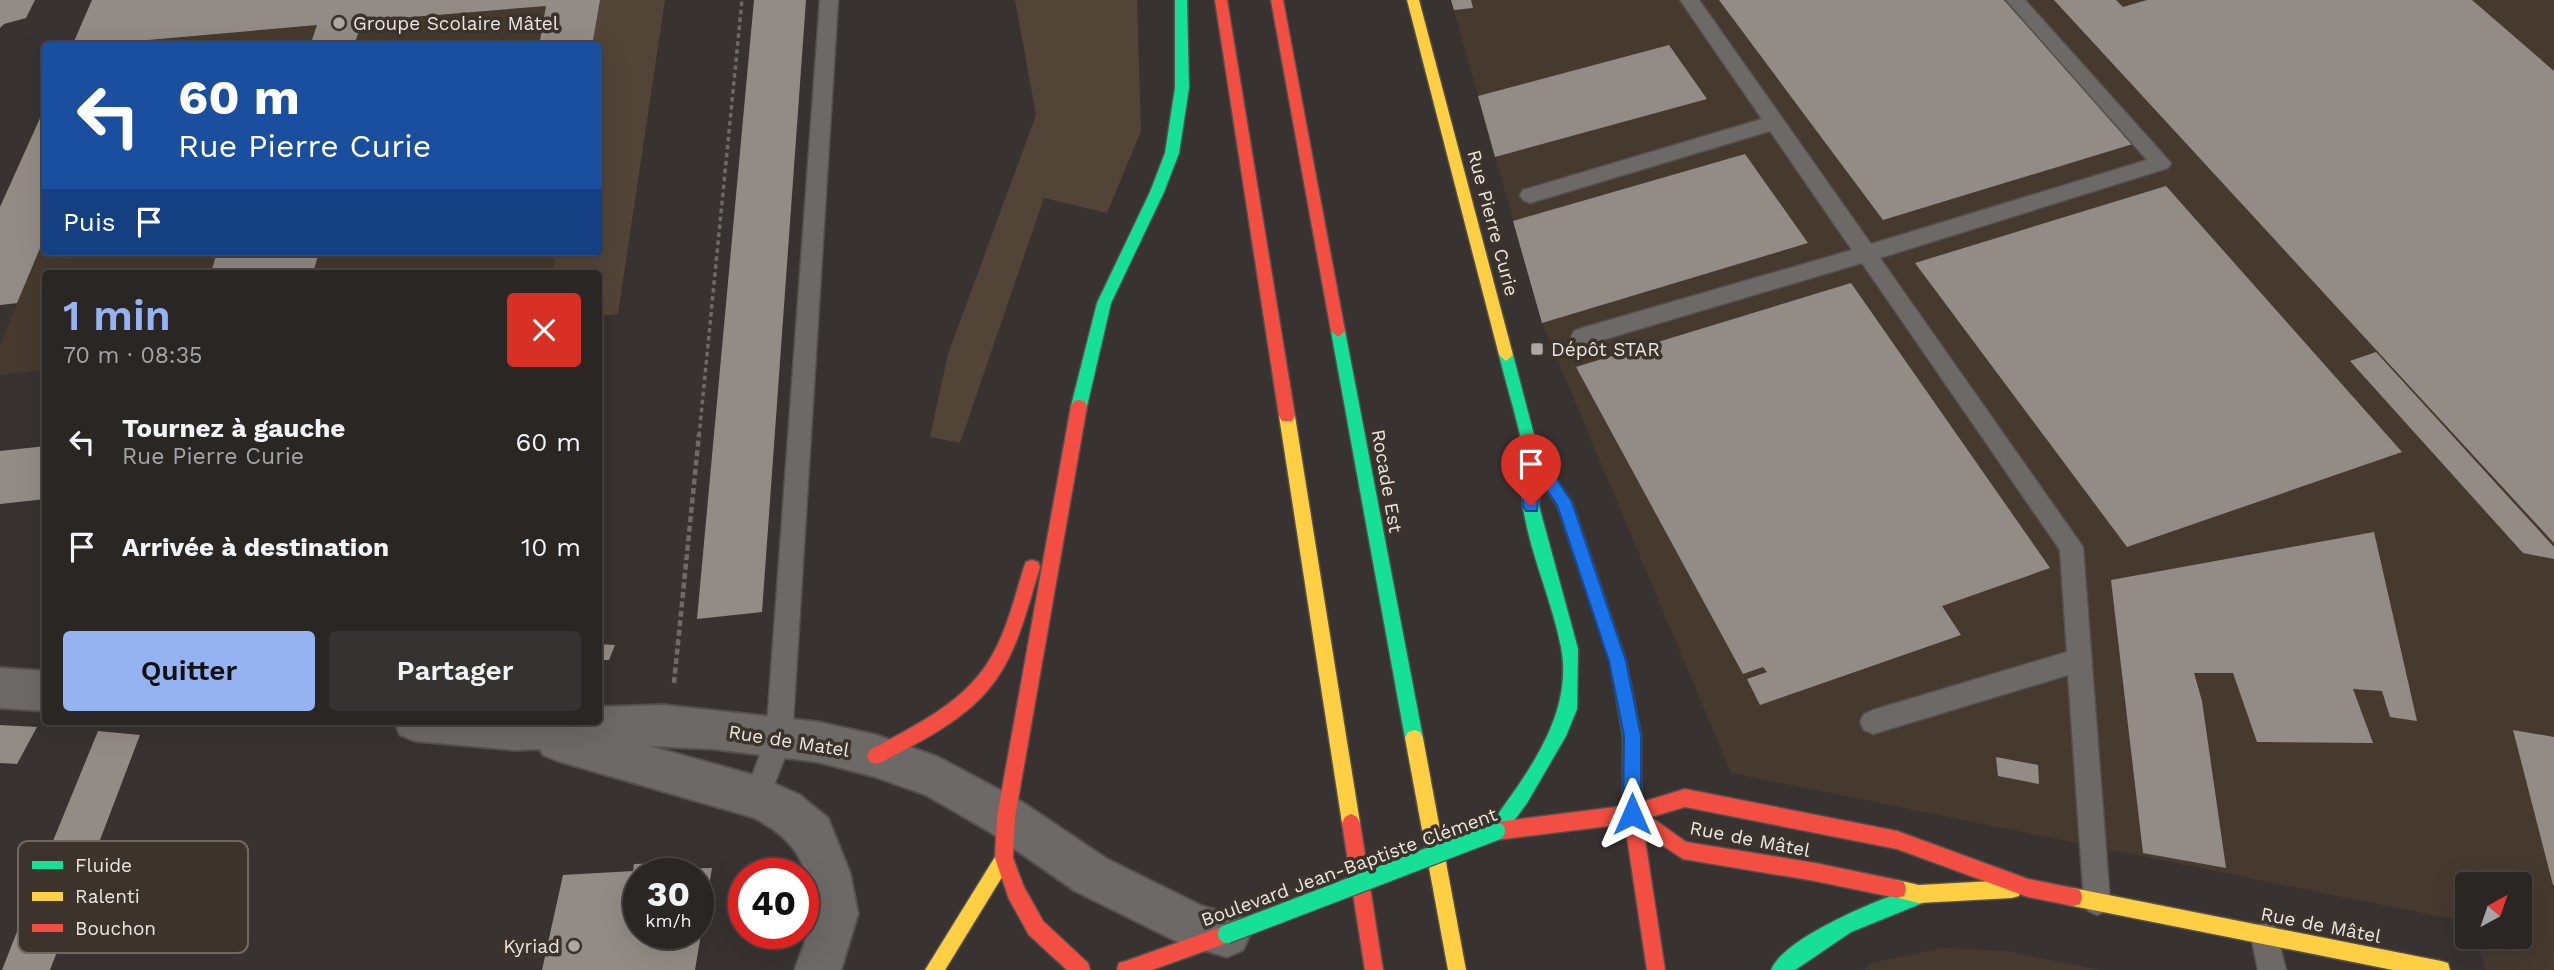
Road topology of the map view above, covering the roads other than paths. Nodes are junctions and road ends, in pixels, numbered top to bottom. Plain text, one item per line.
1 (829, 0) edge
2 (1181, 0) edge
3 (1221, 0) edge
4 (1277, 0) edge
5 (1413, 0) edge
6 (1689, 0) edge
7 (2015, 0) edge
8 (1774, 123) junction
9 (1530, 195) dead end
10 (1866, 254) junction
11 (1582, 337) dead end
12 (1532, 456) junction
13 (1070, 459) junction
14 (2080, 660) junction
15 (0, 688) edge
16 (42, 691) edge
17 (1873, 722) dead end
18 (459, 725) edge
19 (515, 730) junction
20 (779, 739) junction
21 (876, 755) junction
22 (757, 797) junction
23 (1632, 814) junction
24 (1496, 831) junction
25 (1005, 837) junction
26 (2028, 888) junction
27 (1919, 894) junction
28 (2097, 902) junction
29 (1227, 934) junction
30 (2265, 936) junction
31 (818, 970) edge
32 (934, 970) edge
33 (1081, 970) edge
34 (1126, 970) edge
35 (1374, 970) edge
36 (1457, 970) edge
37 (1656, 970) edge
38 (1780, 970) edge
39 (2272, 970) edge
40 (2441, 970) edge

1 - 20 lane
2 - 13 main road
3 - 35 main road
4 - 36 main road, Rocade Est
5 - 12 main road, Rue Pierre Curie
6 - 8 lane
7 - 10 lane
8 - 9 lane
8 - 10 lane
10 - 11 lane
10 - 14 lane
12 - 23 main road, Rue Pierre Curie
12 - 24 main road, Rue Pierre Curie
13 - 21 main road
13 - 25 main road
14 - 17 lane
14 - 28 lane
15 - 16 street
18 - 19 street, Rue de Matel
19 - 20 street, Rue de Matel
19 - 22 street, Rue de Matel
20 - 21 street, Rue de Matel
20 - 22 lane
21 - 25 street, Rue de Matel
22 - 31 street, Rue de Matel
23 - 24 main road, Boulevard Jean-Baptiste Clément
23 - 26 main road, Rue de Mâtel
23 - 27 main road, Rue de Mâtel
23 - 37 main road, Rue Pierre Curie
24 - 29 main road, Boulevard Jean-Baptiste Clément, bridge
25 - 29 street, Rue de Matel
25 - 32 main road
25 - 33 main road
26 - 27 main road, Rue de Mâtel
26 - 28 main road, Rue de Mâtel
27 - 38 main road
28 - 30 main road, Rue de Mâtel
29 - 34 main road, Boulevard Jean-Baptiste Clément
30 - 39 lane
30 - 40 main road, Rue de Mâtel

